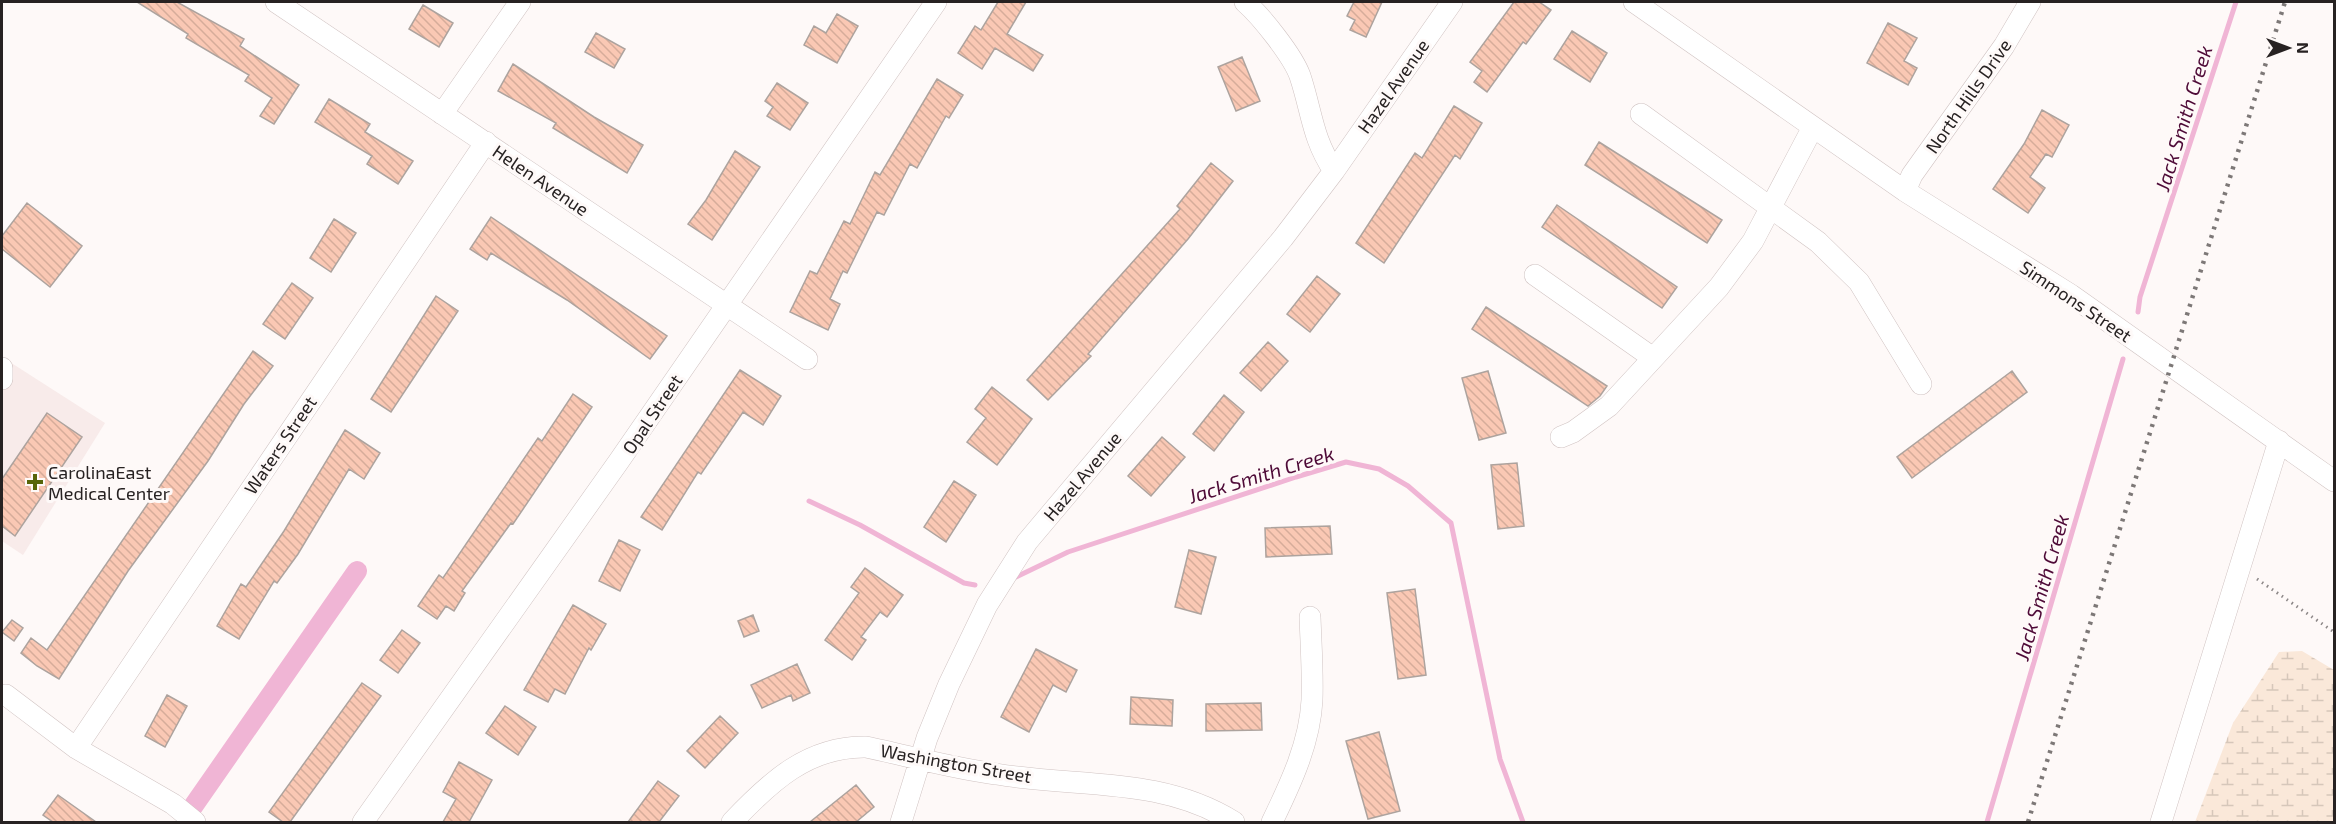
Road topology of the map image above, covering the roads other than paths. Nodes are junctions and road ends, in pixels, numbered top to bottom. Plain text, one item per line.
1 (276, 2) edge
2 (520, 2) edge
3 (936, 2) edge
4 (1245, 2) edge
5 (1452, 2) edge
6 (1634, 2) edge
7 (2030, 2) edge
8 (442, 114) junction
9 (1641, 114) dead end
10 (1814, 127) junction
11 (486, 142) junction
12 (1334, 171) junction
13 (1905, 190) junction
14 (1770, 209) junction
15 (1535, 275) dead end
16 (727, 305) junction
17 (807, 358) dead end
18 (1653, 358) junction
19 (2, 368) edge
20 (2, 379) edge
21 (1921, 384) dead end
22 (1561, 437) dead end
23 (2279, 441) junction
24 (2334, 481) edge
25 (1310, 617) dead end
26 (6, 695) dead end
27 (76, 748) junction
28 (920, 759) junction
29 (195, 822) edge
30 (363, 822) edge
31 (732, 822) edge
32 (901, 822) edge
33 (1234, 822) edge
34 (1272, 822) edge
35 (2161, 822) edge

1 - 8 street, Helen Avenue
2 - 8 street
3 - 16 street, Opal Street
4 - 12 street
5 - 12 street, Hazel Avenue
6 - 10 street, Simmons Street
7 - 13 street, North Hills Drive
8 - 11 street, Helen Avenue
9 - 14 street
10 - 13 street, Simmons Street
10 - 14 street
11 - 16 street, Helen Avenue
11 - 27 street, Waters Street
12 - 28 street, Hazel Avenue
13 - 23 street, Simmons Street
14 - 18 street
14 - 21 street
15 - 18 street
16 - 17 street, Helen Avenue
16 - 30 street, Opal Street
18 - 22 street
19 - 20 street
23 - 24 street, Simmons Street
23 - 35 street
25 - 34 street
26 - 27 street
27 - 29 street
28 - 31 street, Washington Street
28 - 32 street, Hazel Avenue
28 - 33 street, Washington Street

